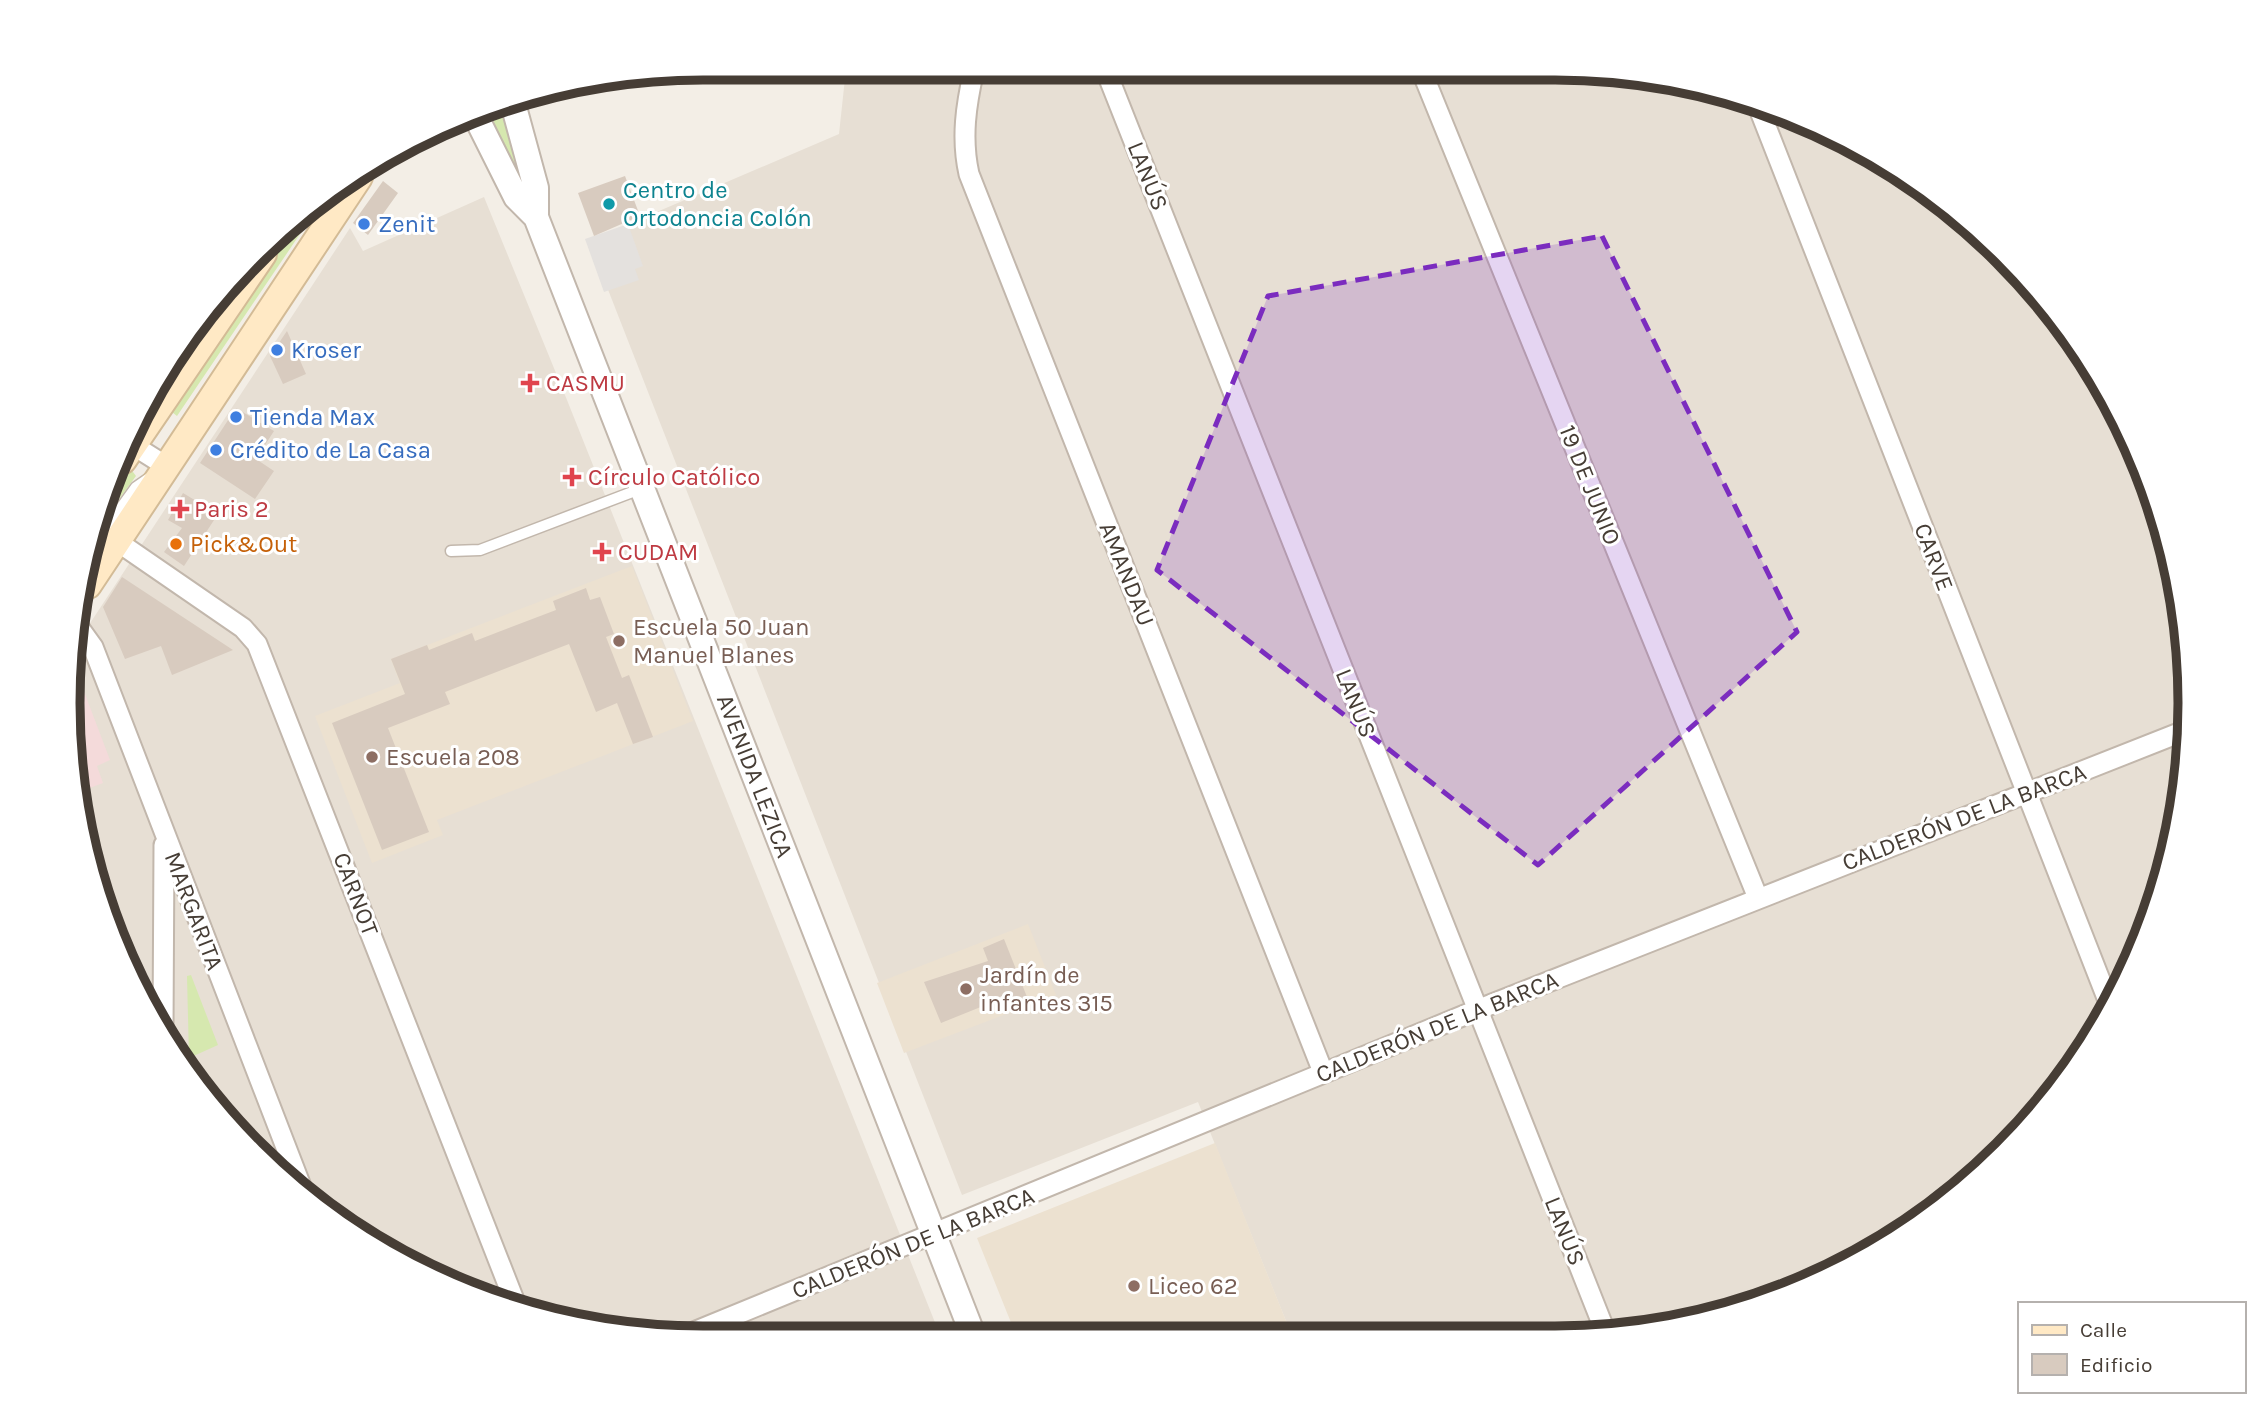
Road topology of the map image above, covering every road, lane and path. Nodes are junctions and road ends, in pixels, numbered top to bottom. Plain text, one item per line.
1 (972, 80) edge
2 (1110, 80) edge
3 (1425, 80) edge
4 (515, 110) edge
5 (1762, 116) edge
6 (479, 123) edge
7 (351, 190) edge
8 (536, 217) junction
9 (237, 291) edge
10 (149, 421) edge
11 (134, 452) edge
12 (166, 466) junction
13 (643, 488) junction
14 (106, 543) edge
15 (451, 551) dead end
16 (96, 567) edge
17 (85, 635) edge
18 (2177, 734) edge
19 (2026, 793) junction
20 (164, 834) junction
21 (1758, 898) junction
22 (2106, 995) edge
23 (1477, 1010) junction
24 (163, 1013) edge
25 (1323, 1072) junction
26 (297, 1175) edge
27 (934, 1235) junction
28 (512, 1296) edge
29 (1602, 1324) edge
30 (709, 1326) edge
31 (969, 1326) edge

1 - 25 street, AMANDAU
2 - 23 street, LANÚS
3 - 21 street, 19 DE JUNIO
4 - 8 street, AVENIDA LEZICA
5 - 19 street, CARVE
6 - 8 street, AVENIDA LEZICA
7 - 12 main road
8 - 13 street, AVENIDA LEZICA
9 - 10 main road
11 - 12 street
12 - 14 main road
13 - 15 lane
13 - 27 street, AVENIDA LEZICA
14 - 16 main road
14 - 28 street, CARNOT
17 - 20 street, MARGARITA
18 - 19 street, CALDERÓN DE LA BARCA
19 - 21 street, CALDERÓN DE LA BARCA
19 - 22 street, CARVE
20 - 24 street
20 - 26 street, MARGARITA
21 - 23 street, CALDERÓN DE LA BARCA
23 - 25 street, CALDERÓN DE LA BARCA
23 - 29 street, LANÚS
25 - 27 street, CALDERÓN DE LA BARCA
27 - 30 street, CALDERÓN DE LA BARCA
27 - 31 street, AVENIDA LEZICA

